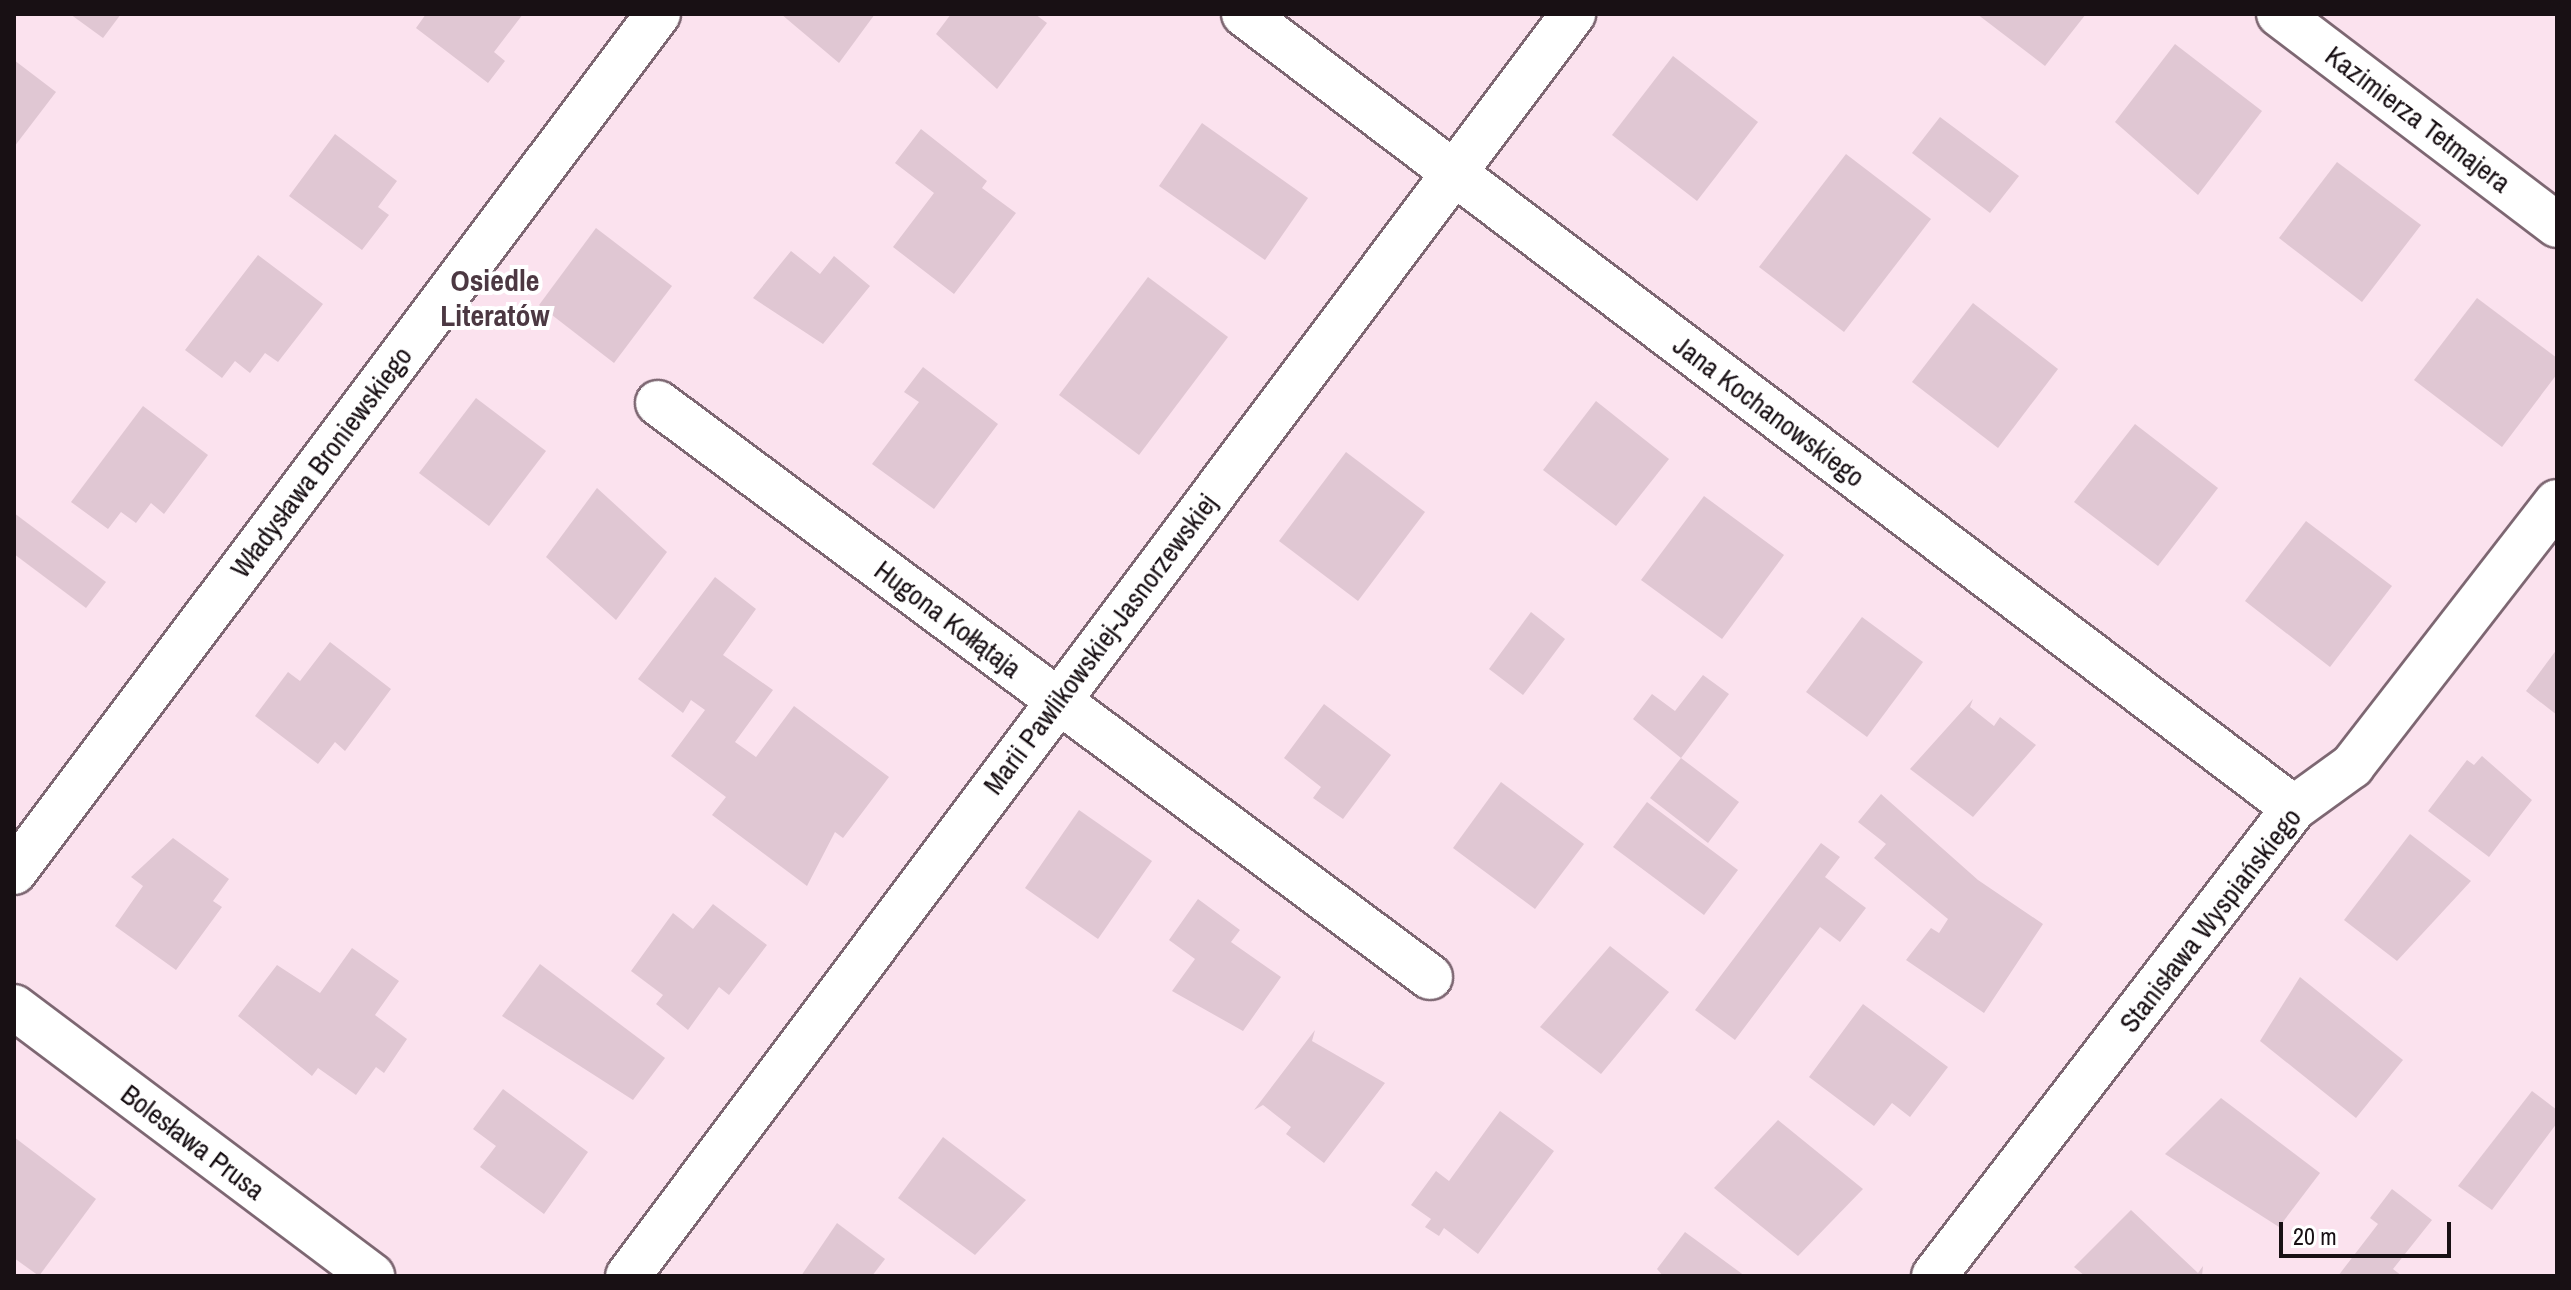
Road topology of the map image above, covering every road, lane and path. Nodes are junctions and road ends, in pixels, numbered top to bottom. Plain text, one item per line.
1 (658, 14) edge
2 (1244, 14) edge
3 (1573, 14) edge
4 (2279, 14) edge
5 (1456, 173) junction
6 (2557, 225) edge
7 (658, 403) dead end
8 (2557, 502) edge
9 (1057, 700) junction
10 (2294, 808) junction
11 (14, 872) edge
12 (1430, 977) dead end
13 (14, 1007) edge
14 (372, 1276) edge
15 (628, 1276) edge
16 (1934, 1276) edge

1 - 11 street, Władysława Broniewskiego
2 - 5 street, Jana Kochanowskiego
3 - 5 street, Marii Pawlikowskiej-Jasnorzewskiej
4 - 6 street, Kazimierza Tetmajera
5 - 9 street, Marii Pawlikowskiej-Jasnorzewskiej
5 - 10 street, Jana Kochanowskiego
7 - 9 street, Hugona Kołłątaja
8 - 10 street, Stanisława Wyspiańskiego
9 - 12 street, Hugona Kołłątaja
9 - 15 street, Marii Pawlikowskiej-Jasnorzewskiej
10 - 16 street, Stanisława Wyspiańskiego
13 - 14 street, Bolesława Prusa

